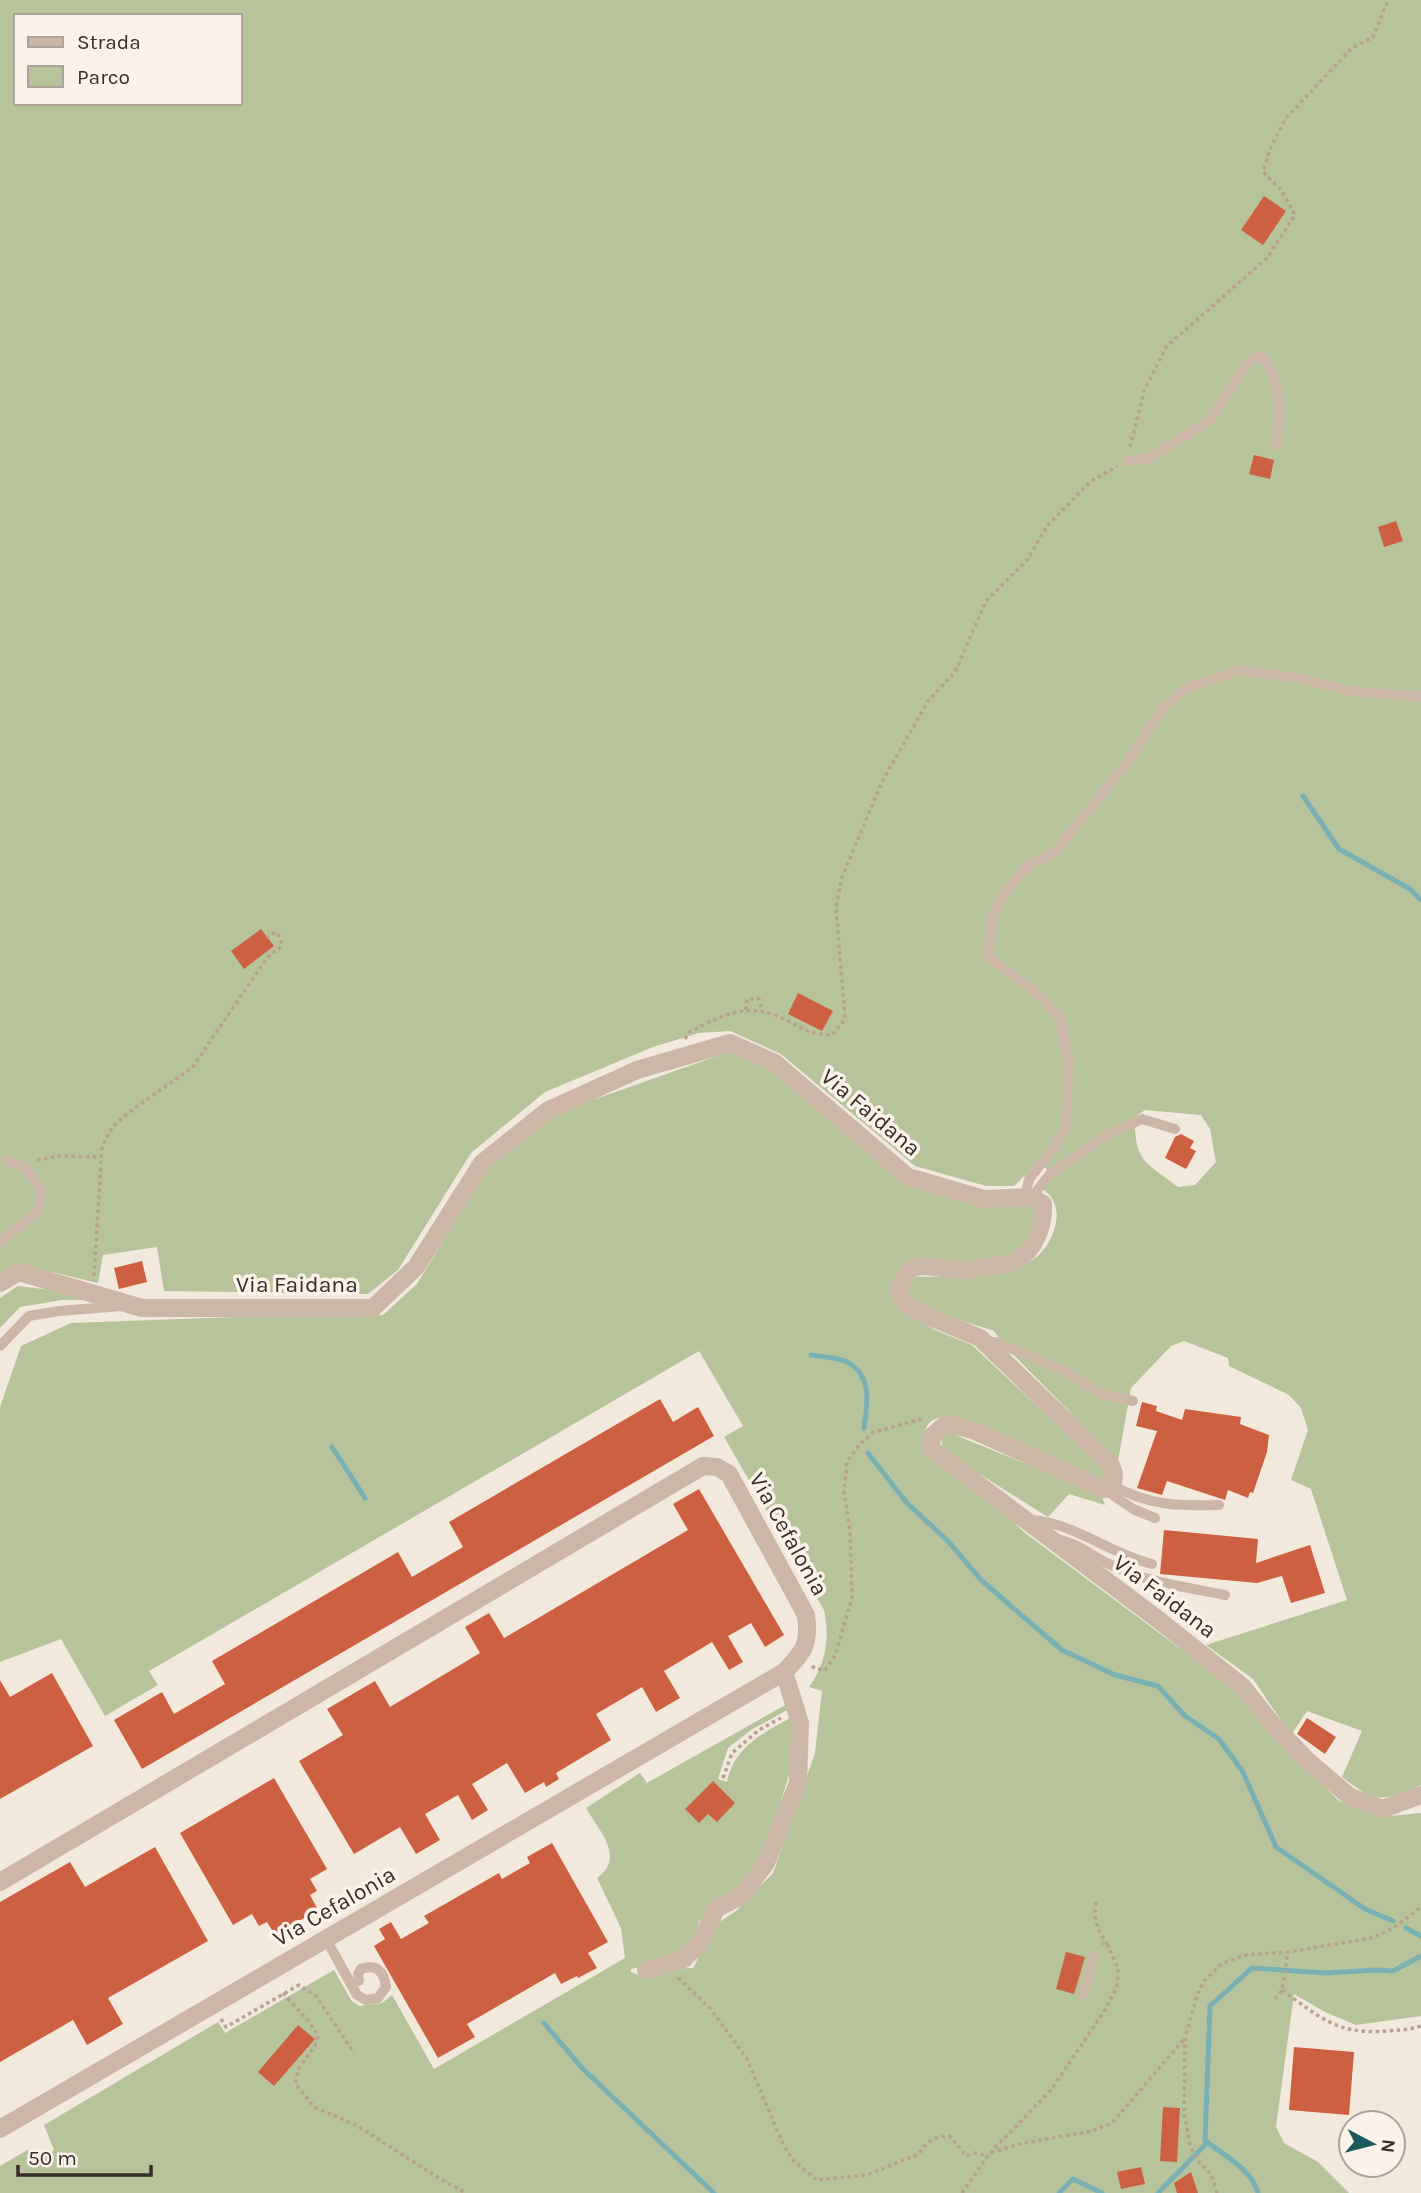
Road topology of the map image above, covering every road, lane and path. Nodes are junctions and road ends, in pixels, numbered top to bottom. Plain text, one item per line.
1 (1388, 0) edge
2 (1277, 445) dead end
3 (1127, 461) junction
4 (1421, 695) edge
5 (267, 938) dead end
6 (747, 1010) junction
7 (762, 1011) junction
8 (675, 1059) junction
9 (1175, 1129) dead end
10 (101, 1157) junction
11 (7, 1161) dead end
12 (20, 1165) junction
13 (1030, 1198) junction
14 (0, 1242) edge
15 (0, 1283) edge
16 (91, 1292) junction
17 (132, 1305) junction
18 (985, 1343) junction
19 (0, 1346) edge
20 (1133, 1401) dead end
21 (946, 1424) junction
22 (1108, 1487) junction
23 (1219, 1505) dead end
24 (1155, 1518) dead end
25 (1024, 1520) junction
26 (1045, 1537) junction
27 (1152, 1564) dead end
28 (1225, 1595) dead end
29 (816, 1670) dead end
30 (784, 1672) junction
31 (796, 1711) junction
32 (723, 1778) dead end
33 (1421, 1795) edge
34 (0, 1882) edge
35 (1096, 1902) dead end
36 (1421, 1906) edge
37 (326, 1939) junction
38 (1107, 1944) junction
39 (1288, 1952) junction
40 (1094, 1956) joint
41 (650, 1969) joint
42 (359, 1981) dead end
43 (1282, 1990) junction
44 (283, 1993) junction
45 (1083, 1994) dead end
46 (1275, 1999) dead end
47 (234, 2022) dead end
48 (1421, 2026) edge
49 (1185, 2037) junction
50 (354, 2053) dead end
51 (0, 2129) edge
52 (988, 2155) junction
53 (466, 2193) edge
54 (962, 2193) edge
55 (1217, 2193) edge

1 - 3 path
2 - 3 lane
3 - 7 path
4 - 13 lane
5 - 10 path
6 - 7 path
6 - 7 path
6 - 8 path
8 - 13 street, Via Faidana
8 - 17 street, Via Faidana
9 - 13 lane
10 - 12 path
10 - 16 path
11 - 12 lane
12 - 14 lane
13 - 18 street
15 - 16 street, Via Faidana
16 - 17 street, Via Faidana
17 - 19 lane
18 - 20 lane
18 - 22 street
21 - 22 street
21 - 25 street, Via Faidana
21 - 29 path
22 - 23 lane
22 - 24 lane
25 - 26 street, Via Faidana
25 - 27 lane
26 - 28 lane
26 - 33 street, Via Faidana
30 - 31 street
30 - 34 street, Via Cefalonia
30 - 37 street, Via Cefalonia
31 - 32 path
31 - 41 street
35 - 38 path
36 - 39 path
37 - 42 lane
37 - 51 street, Via Cefalonia
38 - 40 path
38 - 52 path
39 - 43 path
39 - 49 path
40 - 45 lane
41 - 52 path
43 - 46 path
43 - 48 path
44 - 47 path
44 - 50 path
44 - 53 path
49 - 52 path
49 - 55 path
52 - 54 path

